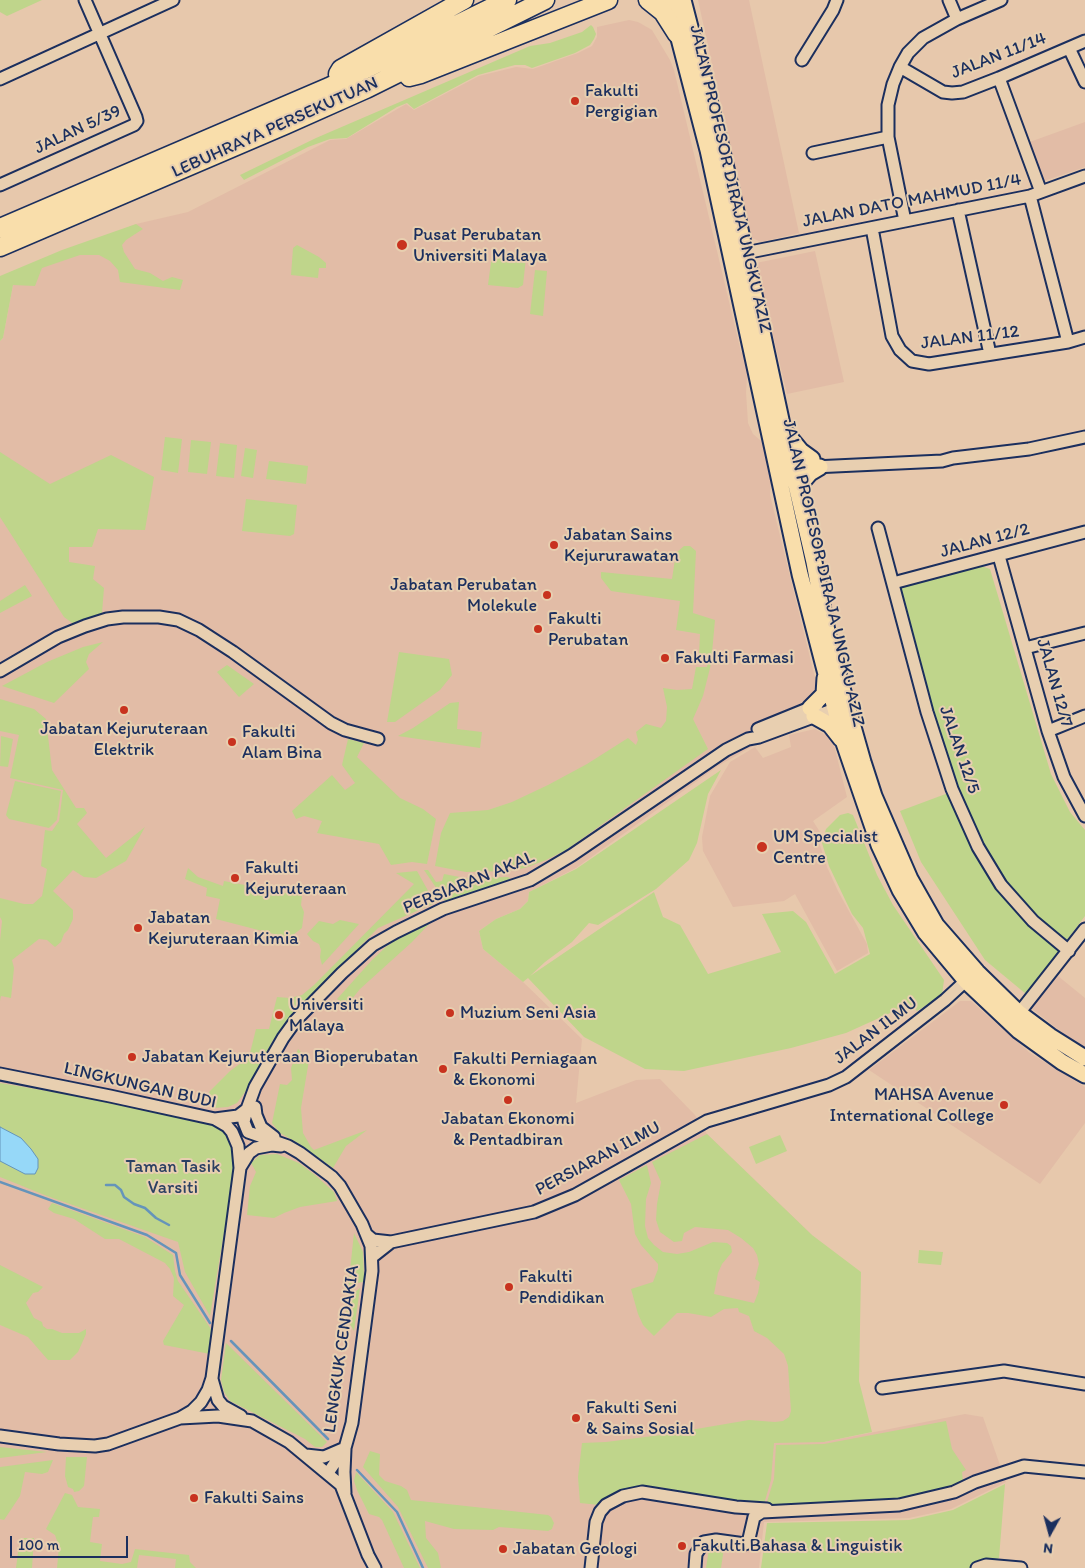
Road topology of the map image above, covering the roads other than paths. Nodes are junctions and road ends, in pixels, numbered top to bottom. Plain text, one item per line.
1 (85, 0) edge
2 (464, 0) edge
3 (507, 0) edge
4 (545, 0) edge
5 (608, 0) edge
6 (648, 0) edge
7 (669, 0) edge
8 (683, 0) edge
9 (837, 0) edge
10 (949, 0) edge
11 (1001, 0) edge
12 (164, 1) edge
13 (957, 19) junction
14 (100, 33) junction
15 (676, 34) junction
16 (1085, 41) edge
17 (1070, 48) junction
18 (802, 60) dead end
19 (900, 68) junction
20 (999, 78) junction
21 (0, 79) edge
22 (1085, 82) edge
23 (329, 87) junction
24 (366, 89) junction
25 (888, 137) junction
26 (813, 153) dead end
27 (1085, 176) edge
28 (0, 185) edge
29 (1042, 192) junction
30 (1030, 196) junction
31 (958, 210) junction
32 (905, 221) junction
33 (3, 226) edge
34 (872, 228) junction
35 (0, 247) edge
36 (745, 253) junction
37 (1085, 337) edge
38 (1068, 342) junction
39 (990, 354) junction
40 (783, 429) junction
41 (1085, 437) edge
42 (816, 463) junction
43 (787, 465) junction
44 (799, 502) junction
45 (878, 528) dead end
46 (1085, 532) edge
47 (999, 556) junction
48 (893, 583) junction
49 (1085, 634) edge
50 (1026, 648) junction
51 (830, 668) junction
52 (0, 671) edge
53 (835, 704) junction
54 (812, 712) junction
55 (1085, 716) edge
56 (1048, 731) junction
57 (378, 739) dead end
58 (844, 743) junction
59 (862, 762) junction
60 (1085, 816) edge
61 (1085, 928) edge
62 (1069, 951) junction
63 (971, 976) junction
64 (1019, 1013) junction
65 (1085, 1058) edge
66 (0, 1074) edge
67 (1085, 1075) edge
68 (251, 1108) junction
69 (215, 1118) junction
70 (700, 1125) joint
71 (248, 1132) junction
72 (288, 1146) junction
73 (240, 1168) junction
74 (367, 1235) junction
75 (391, 1242) junction
76 (372, 1257) junction
77 (212, 1379) junction
78 (1085, 1384) edge
79 (882, 1388) dead end
80 (180, 1418) junction
81 (252, 1421) junction
82 (0, 1436) edge
83 (345, 1448) junction
84 (305, 1454) junction
85 (1084, 1468) edge
86 (328, 1473) junction
87 (346, 1494) junction
88 (736, 1507) junction
89 (771, 1511) junction
90 (751, 1527) junction
91 (375, 1568) edge
92 (591, 1568) edge
93 (694, 1568) edge
94 (977, 1568) edge
95 (1021, 1568) edge

1 - 14 street
2 - 23 highway
3 - 23 highway, LEBUHRAYA PERSEKUTUAN
4 - 24 highway, LEBUHRAYA PERSEKUTUAN
5 - 24 highway
6 - 15 highway
7 - 15 main road, JALAN PROFESOR DIRAJA UNGKU AZIZ
8 - 36 main road, JALAN PROFESOR DIRAJA UNGKU AZIZ
9 - 18 street
10 - 13 street
11 - 13 street
12 - 14 street
13 - 19 street
14 - 21 street
14 - 28 street, JALAN 5/39
15 - 43 main road, JALAN PROFESOR DIRAJA UNGKU AZIZ
16 - 17 street, JALAN 11/14
17 - 20 street, JALAN 11/14
17 - 22 street
19 - 20 street, JALAN 11/14
19 - 25 street
20 - 29 street
23 - 33 highway, LEBUHRAYA PERSEKUTUAN
24 - 35 highway, LEBUHRAYA PERSEKUTUAN
25 - 26 street
25 - 32 street
27 - 29 street, JALAN DATO MAHMUD 11/4
29 - 30 street, JALAN DATO MAHMUD 11/4
30 - 31 street, JALAN DATO MAHMUD 11/4
30 - 38 street
31 - 32 street, JALAN DATO MAHMUD 11/4
31 - 39 street
32 - 34 street, JALAN DATO MAHMUD 11/4
34 - 36 street, JALAN DATO MAHMUD 11/4
34 - 39 street, JALAN 11/12
36 - 40 main road, JALAN PROFESOR DIRAJA UNGKU AZIZ
37 - 38 street, JALAN 11/12
38 - 39 street, JALAN 11/12
40 - 42 main road
40 - 43 main road, JALAN PROFESOR DIRAJA UNGKU AZIZ
41 - 42 street
42 - 43 street
42 - 44 main road
43 - 44 main road, JALAN PROFESOR DIRAJA UNGKU AZIZ
43 - 51 main road, JALAN PROFESOR DIRAJA UNGKU AZIZ
44 - 51 main road, JALAN PROFESOR DIRAJA UNGKU AZIZ
45 - 48 street, JALAN 12/5
46 - 47 street, JALAN 12/2
47 - 48 street, JALAN 12/2
47 - 50 street, JALAN 12/7
48 - 62 street, JALAN 12/5
49 - 50 street
50 - 56 street, JALAN 12/7
51 - 53 main road, JALAN PROFESOR DIRAJA UNGKU AZIZ
51 - 54 main road
51 - 59 main road, JALAN PROFESOR DIRAJA UNGKU AZIZ
52 - 57 street
53 - 54 street, PERSIARAN AKAL
53 - 58 main road, JALAN PROFESOR DIRAJA UNGKU AZIZ
53 - 59 main road
54 - 58 main road
54 - 68 street, PERSIARAN AKAL
55 - 56 street
56 - 60 street, JALAN 12/7
58 - 63 main road, JALAN PROFESOR DIRAJA UNGKU AZIZ
59 - 63 main road, JALAN PROFESOR DIRAJA UNGKU AZIZ
61 - 62 street
62 - 64 street
63 - 64 main road, JALAN PROFESOR DIRAJA UNGKU AZIZ
63 - 67 main road, JALAN PROFESOR DIRAJA UNGKU AZIZ
63 - 70 street, JALAN ILMU
64 - 65 main road, JALAN PROFESOR DIRAJA UNGKU AZIZ
66 - 69 street, LINGKUNGAN BUDI
68 - 69 street
68 - 71 street, PERSIARAN AKAL
68 - 72 street
69 - 73 street, LINGKUNGAN BUDI
70 - 75 street, PERSIARAN ILMU
71 - 72 street, LENGKUK CENDAKIA
71 - 73 street, LINGKUNGAN BUDI
72 - 73 street
72 - 74 street, LENGKUK CENDAKIA
73 - 77 street, LINGKUNGAN BUDI
74 - 75 street, PERSIARAN ILMU
74 - 76 street, LENGKUK CENDAKIA
75 - 76 street, PERSIARAN ILMU
76 - 83 street, LENGKUK CENDAKIA
77 - 80 street, LINGKUNGAN BUDI
77 - 81 street
78 - 79 street
80 - 81 street, LINGKUNGAN BUDI
80 - 82 street, LINGKUNGAN BUDI
81 - 84 street, LINGKUNGAN BUDI
83 - 84 street, LENGKUK CENDAKIA
83 - 86 street, LENGKUK CENDAKIA
83 - 87 street, LENGKUK CENDAKIA
84 - 86 street
85 - 89 street
86 - 87 street
87 - 91 street
88 - 89 street
88 - 90 street
88 - 92 street
89 - 90 street
90 - 93 street
94 - 95 street

